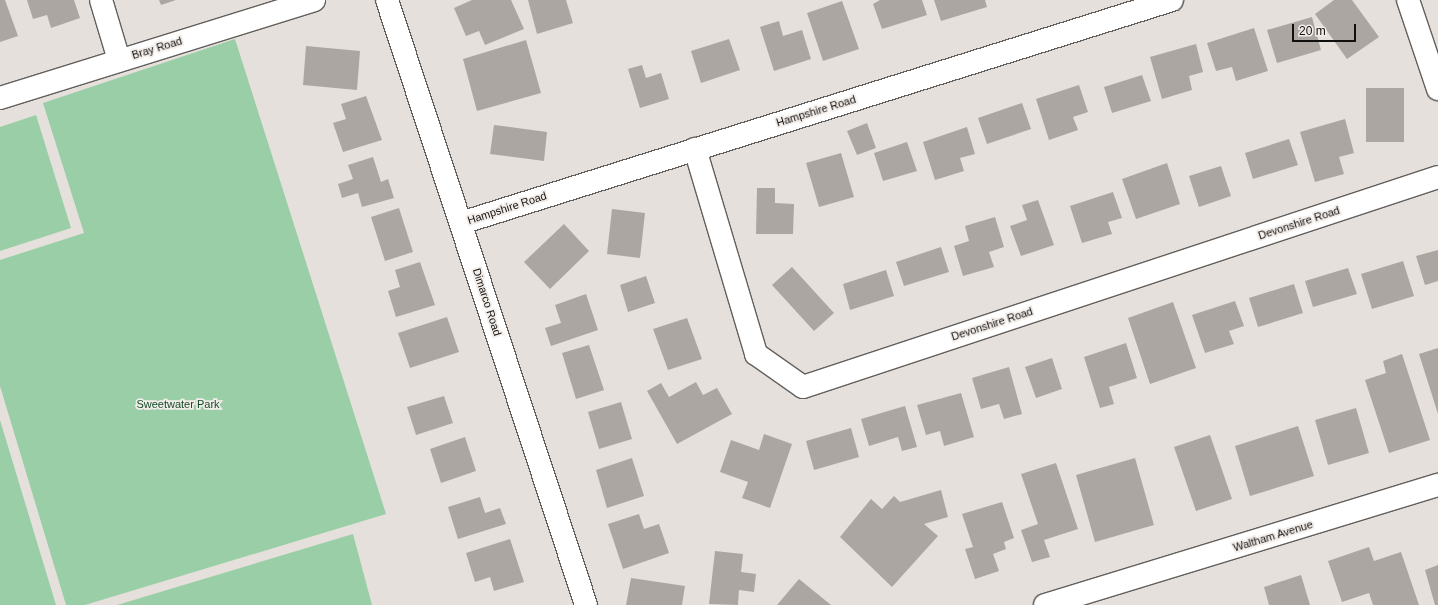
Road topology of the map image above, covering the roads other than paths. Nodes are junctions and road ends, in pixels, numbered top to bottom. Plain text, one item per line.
1 (101, 0) edge
2 (314, 0) edge
3 (387, 0) edge
4 (1172, 0) edge
5 (1408, 0) edge
6 (119, 60) junction
7 (1438, 89) edge
8 (0, 98) edge
9 (695, 149) junction
10 (1438, 177) edge
11 (461, 223) junction
12 (1438, 486) edge
13 (586, 605) edge
14 (1044, 605) edge

1 - 6 street
2 - 6 street, Bray Road
3 - 11 street, Dimarco Road
4 - 9 street, Hampshire Road
5 - 7 street
6 - 8 street, Bray Road
9 - 10 street, Devonshire Road
9 - 11 street, Hampshire Road
11 - 13 street, Dimarco Road
12 - 14 street, Waltham Avenue

